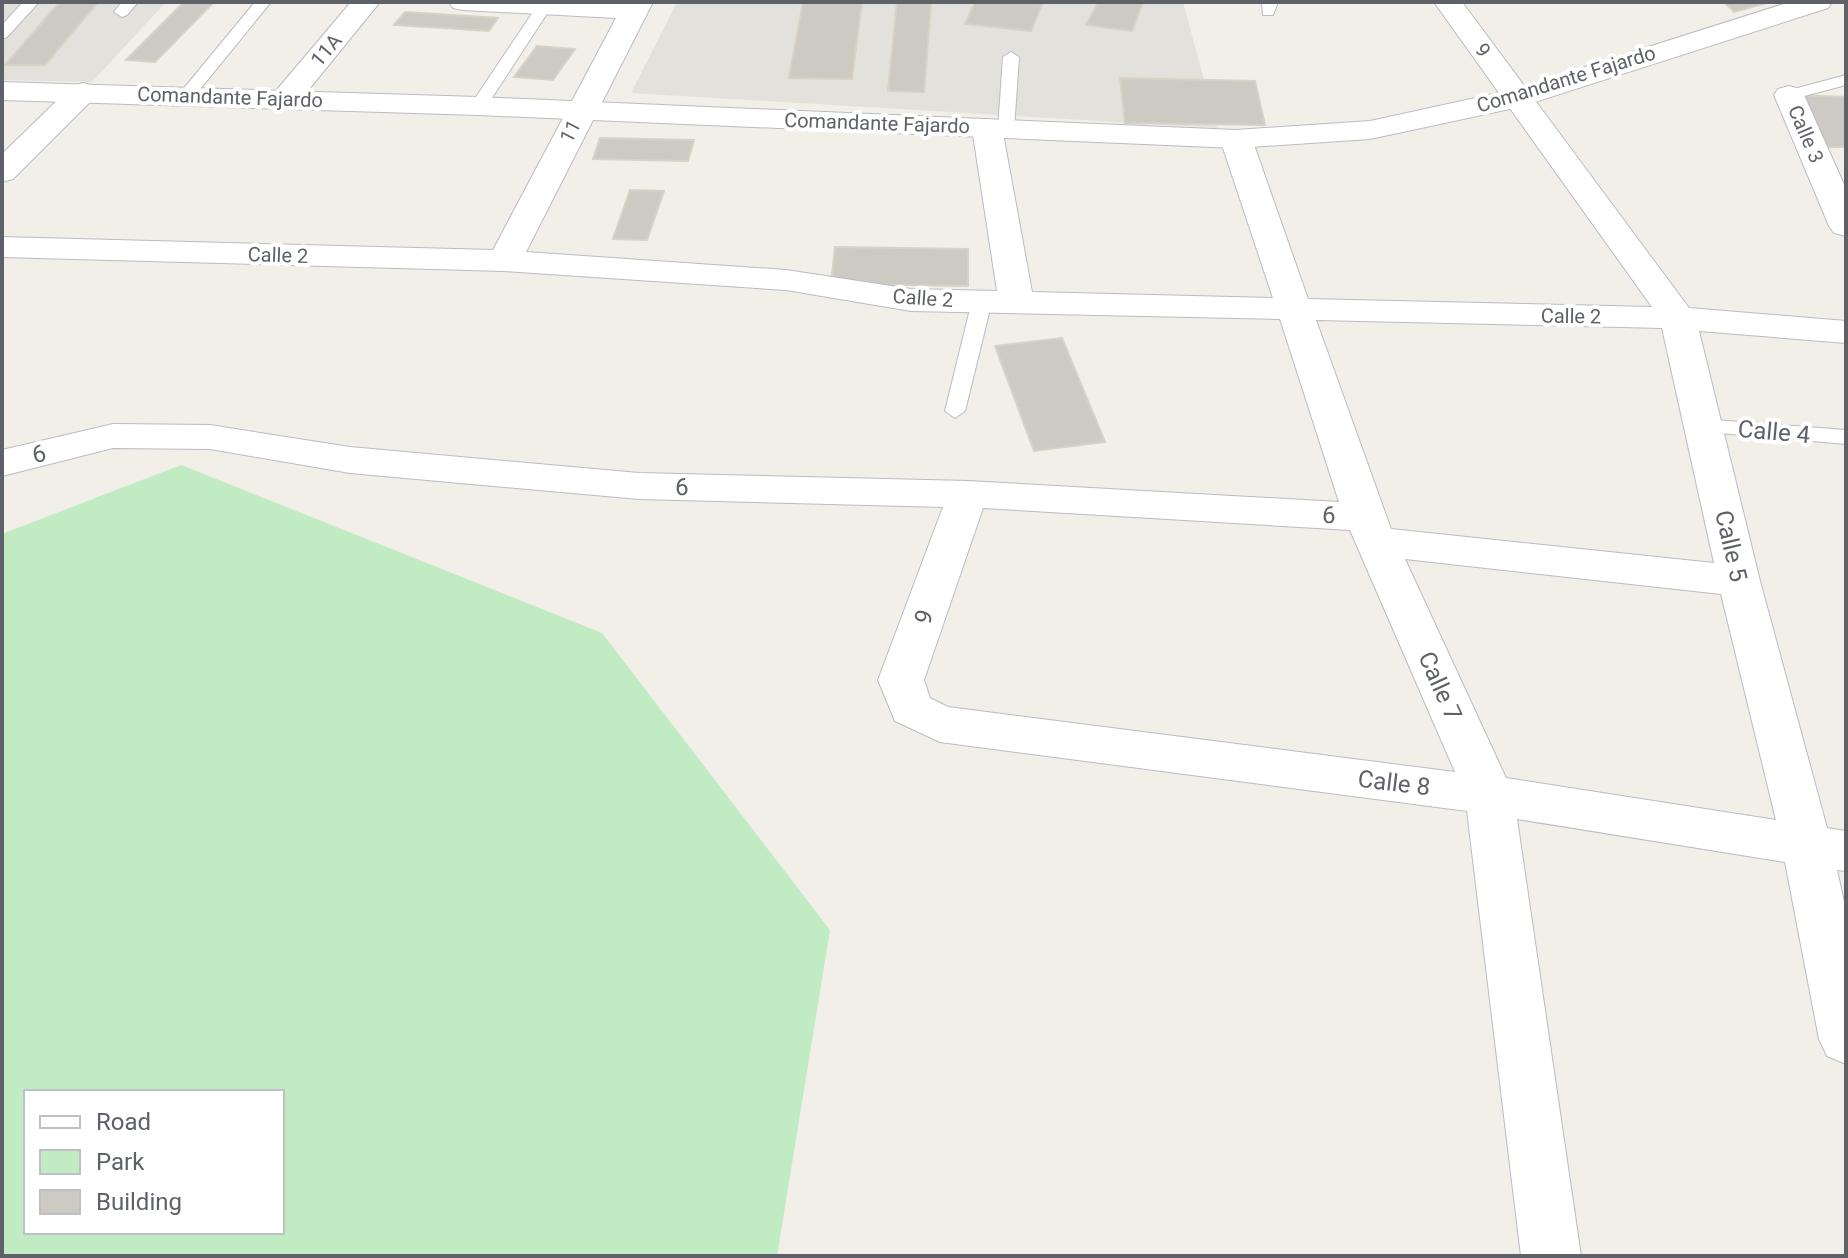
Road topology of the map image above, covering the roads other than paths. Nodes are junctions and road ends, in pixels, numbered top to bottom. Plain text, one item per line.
1 (31, 2) edge
2 (263, 2) edge
3 (366, 2) edge
4 (463, 2) edge
5 (1448, 2) edge
6 (1818, 2) edge
7 (544, 6) junction
8 (637, 6) edge
9 (2, 34) edge
10 (1011, 57) dead end
11 (1846, 80) edge
12 (2, 91) edge
13 (83, 92) junction
14 (1789, 95) joint
15 (186, 96) junction
16 (286, 98) junction
17 (1519, 98) junction
18 (478, 106) junction
19 (580, 111) junction
20 (996, 128) junction
21 (1236, 139) junction
22 (2, 172) edge
23 (1846, 226) edge
24 (2, 247) edge
25 (504, 261) junction
26 (999, 301) junction
27 (1293, 309) junction
28 (1678, 318) junction
29 (1846, 332) edge
30 (955, 411) dead end
31 (1703, 426) junction
32 (1846, 437) edge
33 (3, 462) edge
34 (968, 494) junction
35 (1370, 530) junction
36 (1739, 581) junction
37 (940, 724) joint
38 (1489, 795) junction
39 (1827, 848) edge
40 (1846, 1039) edge
41 (1551, 1256) edge

1 - 9 lane
2 - 15 lane
3 - 16 street, 11A
4 - 7 street
5 - 17 street, 9
6 - 17 street, Comandante Fajardo
7 - 8 street
7 - 18 lane
8 - 19 street, 11
10 - 20 lane
11 - 14 lane, Calle 3
12 - 13 street, Comandante Fajardo
13 - 15 street, Comandante Fajardo
13 - 22 street
14 - 23 street, Calle 3
15 - 16 street, Comandante Fajardo
16 - 18 street, Comandante Fajardo
17 - 21 street, Comandante Fajardo
17 - 28 street, Calle 5
18 - 19 street, Comandante Fajardo
19 - 20 street, Comandante Fajardo
19 - 25 street, 11
20 - 21 street, Comandante Fajardo
20 - 26 street
21 - 27 street, Calle 7
24 - 25 street, Calle 2
25 - 26 street, Calle 2
26 - 27 street, Calle 2
26 - 30 lane
27 - 28 street, Calle 2
27 - 35 street, Calle 7
28 - 29 street, Calle 2
28 - 31 street, Calle 5
31 - 32 lane, Calle 4
31 - 36 street, Calle 5
33 - 34 street, 6
34 - 35 street, 6
34 - 37 street, 9
35 - 36 street, 6
35 - 38 street, Calle 7
36 - 39 street, Calle 5
37 - 38 street, Calle 8
38 - 39 street, Calle 8
38 - 41 street, Calle 7
39 - 40 street, Calle 5

